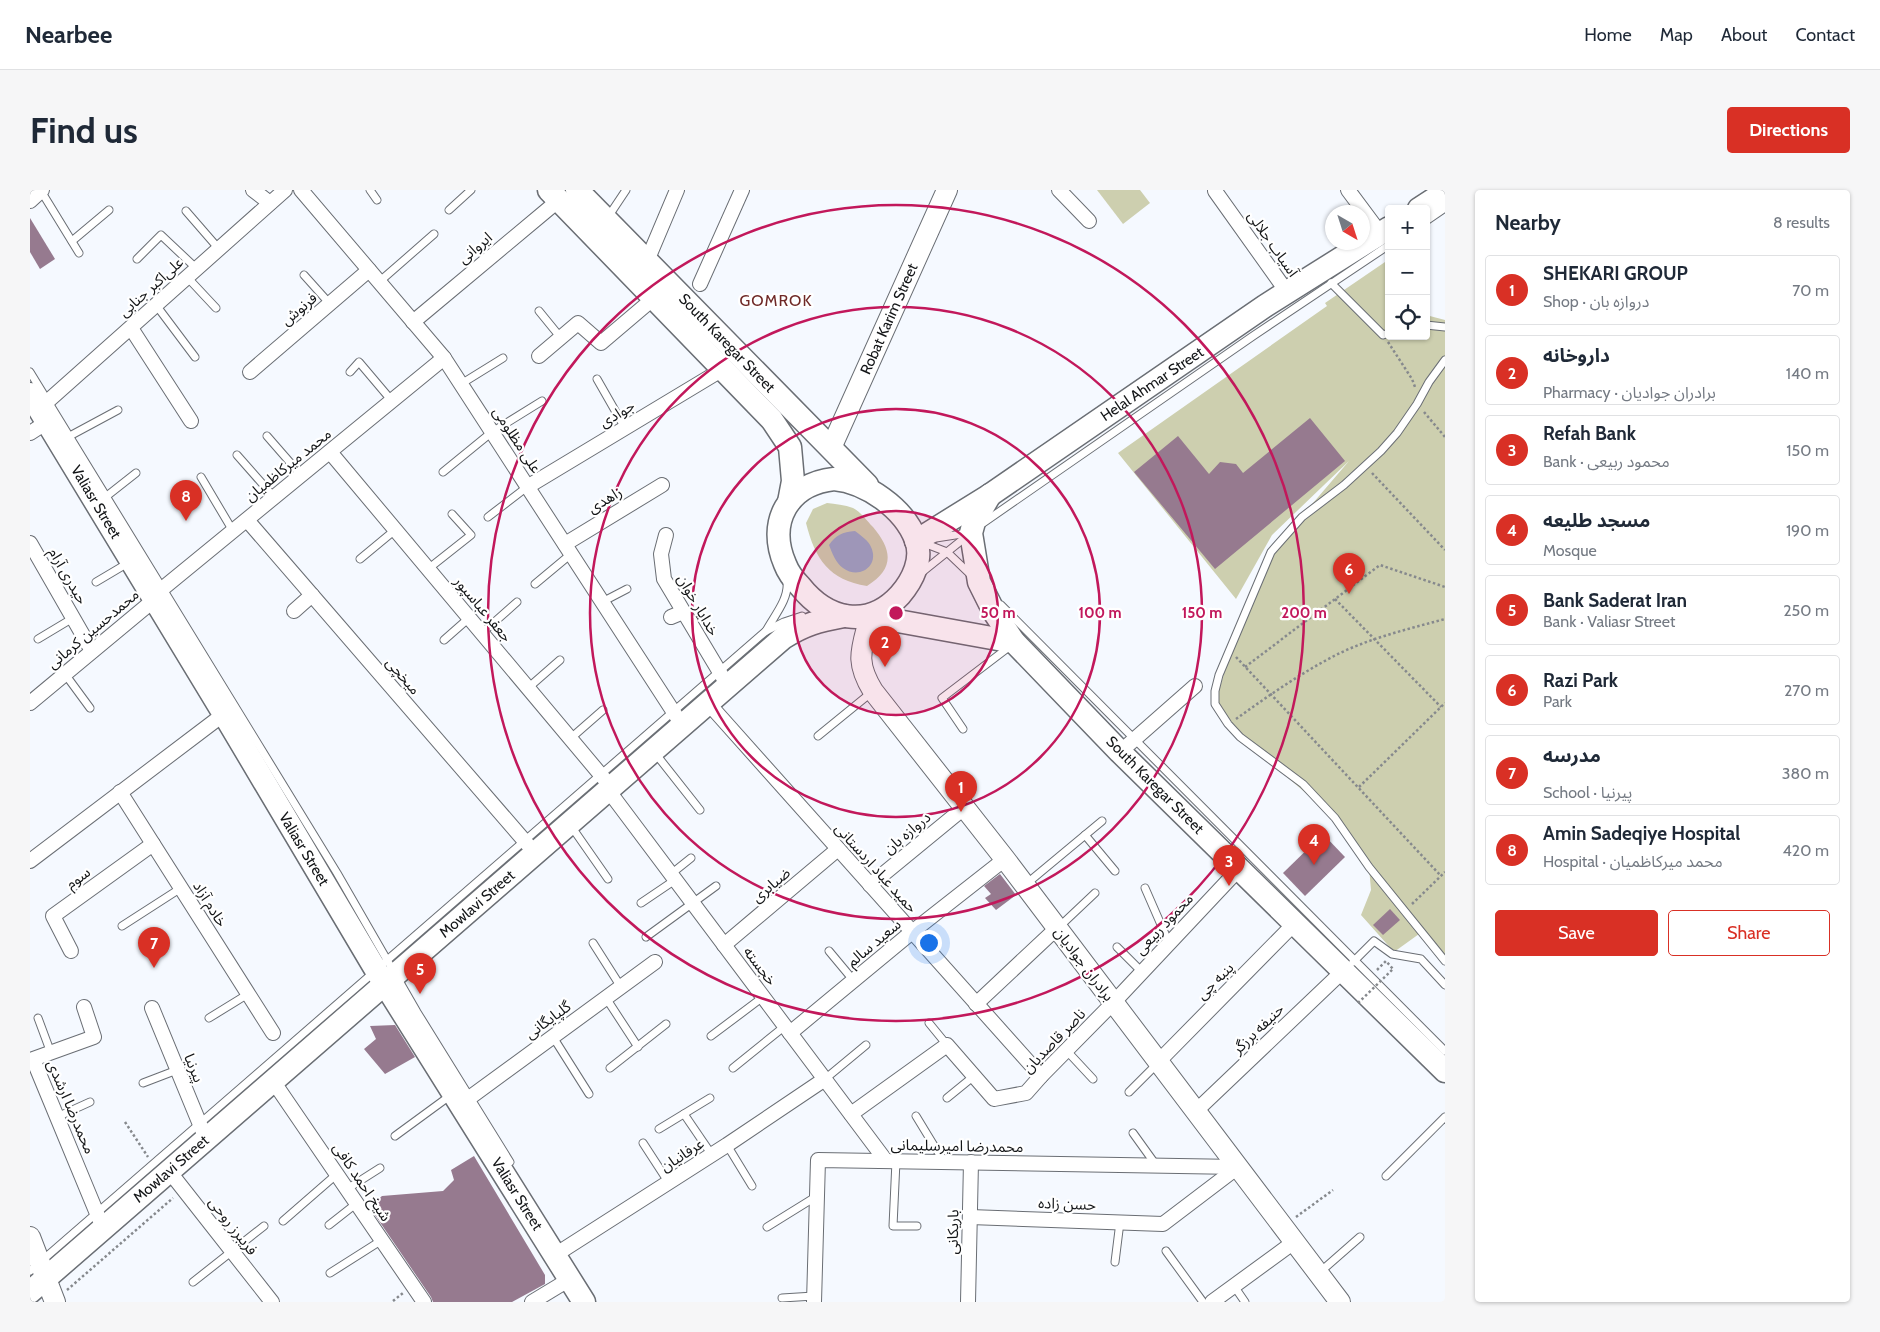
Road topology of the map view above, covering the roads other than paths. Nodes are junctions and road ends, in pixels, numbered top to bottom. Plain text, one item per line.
1 (42, 190) edge
2 (252, 190) edge
3 (285, 190) edge
4 (302, 190) edge
5 (370, 190) edge
6 (471, 190) edge
7 (626, 190) edge
8 (677, 190) edge
9 (742, 190) edge
10 (948, 190) edge
11 (1059, 190) edge
12 (1348, 190) edge
13 (1215, 191) edge
14 (1445, 192) edge
15 (562, 193) edge
16 (377, 200) dead end
17 (30, 201) edge
18 (270, 203) junction
19 (1425, 205) edge
20 (1445, 208) edge
21 (109, 210) dead end
22 (449, 210) dead end
23 (186, 211) dead end
24 (1430, 218) edge
25 (606, 220) junction
26 (1089, 221) dead end
27 (434, 234) dead end
28 (1385, 234) edge
29 (1385, 236) edge
30 (1385, 236) edge
31 (72, 241) junction
32 (219, 249) junction
33 (79, 253) dead end
34 (137, 259) dead end
35 (647, 261) junction
36 (370, 270) junction
37 (192, 273) junction
38 (304, 276) dead end
39 (379, 282) junction
40 (700, 284) dead end
41 (1331, 284) junction
42 (1287, 292) junction
43 (654, 298) junction
44 (330, 304) junction
45 (156, 305) junction
46 (216, 308) dead end
47 (539, 311) dead end
48 (413, 322) junction
49 (1430, 325) edge
50 (1445, 327) edge
51 (131, 328) junction
52 (1385, 333) edge
53 (561, 338) junction
54 (539, 356) dead end
55 (195, 358) dead end
56 (444, 358) junction
57 (503, 358) dead end
58 (1445, 360) edge
59 (723, 369) junction
60 (30, 372) edge
61 (250, 372) dead end
62 (350, 372) dead end
63 (598, 379) dead end
64 (461, 384) junction
65 (392, 401) junction
66 (542, 401) dead end
67 (118, 410) dead end
68 (39, 412) edge
69 (191, 421) dead end
70 (625, 428) junction
71 (492, 432) junction
72 (267, 436) dead end
73 (64, 439) junction
74 (831, 448) junction
75 (330, 452) junction
76 (237, 455) dead end
77 (443, 472) dead end
78 (136, 473) dead end
79 (301, 475) junction
80 (201, 477) dead end
81 (662, 485) dead end
82 (527, 487) junction
83 (877, 495) junction
84 (990, 495) junction
85 (274, 497) junction
86 (101, 500) junction
87 (789, 502) junction
88 (452, 514) dead end
89 (488, 517) dead end
90 (247, 520) junction
91 (395, 530) junction
92 (233, 532) junction
93 (970, 532) junction
94 (666, 535) dead end
95 (916, 540) junction
96 (31, 548) edge
97 (568, 549) junction
98 (947, 552) junction
99 (360, 559) dead end
100 (131, 561) junction
101 (785, 566) junction
102 (428, 569) junction
103 (96, 582) dead end
104 (535, 584) dead end
105 (908, 584) junction
106 (627, 589) dead end
107 (158, 594) junction
108 (312, 595) junction
109 (517, 602) dead end
110 (602, 602) junction
111 (294, 611) dead end
112 (806, 615) dead end
113 (816, 615) dead end
114 (844, 616) junction
115 (870, 616) junction
116 (73, 618) junction
117 (469, 618) junction
118 (766, 631) junction
119 (482, 633) junction
120 (38, 639) dead end
121 (444, 640) dead end
122 (1014, 642) junction
123 (92, 651) junction
124 (560, 660) dead end
125 (64, 674) junction
126 (724, 679) junction
127 (1195, 686) dead end
128 (528, 688) junction
129 (873, 691) junction
130 (30, 703) edge
131 (708, 703) junction
132 (90, 708) dead end
133 (602, 710) dead end
134 (224, 714) junction
135 (678, 719) junction
136 (963, 729) dead end
137 (818, 736) dead end
138 (570, 738) junction
139 (653, 750) junction
140 (1120, 752) junction
141 (607, 784) junction
142 (120, 792) junction
143 (965, 807) junction
144 (700, 810) dead end
145 (1102, 821) dead end
146 (569, 824) junction
147 (1085, 835) junction
148 (153, 844) junction
149 (530, 847) junction
150 (838, 850) junction
151 (691, 858) dead end
152 (1005, 859) junction
153 (30, 861) edge
154 (1239, 869) junction
155 (1114, 871) dead end
156 (673, 877) junction
157 (608, 879) dead end
158 (870, 885) junction
159 (1024, 885) junction
160 (716, 886) dead end
161 (181, 888) junction
162 (1145, 888) dead end
163 (1095, 893) dead end
164 (641, 903) dead end
165 (693, 904) junction
166 (1295, 923) junction
167 (122, 926) dead end
168 (1057, 928) junction
169 (912, 932) junction
170 (646, 937) dead end
171 (1169, 943) junction
172 (593, 944) dead end
173 (724, 945) junction
174 (1117, 947) dead end
175 (71, 951) dead end
176 (829, 951) dead end
177 (1445, 961) edge
178 (655, 962) dead end
179 (1343, 971) junction
180 (386, 972) junction
181 (1142, 972) junction
182 (854, 982) junction
183 (1445, 985) edge
184 (621, 987) junction
185 (248, 994) junction
186 (763, 997) junction
187 (606, 998) junction
188 (1114, 1002) junction
189 (976, 1004) junction
190 (84, 1006) dead end
191 (152, 1008) dead end
192 (38, 1018) dead end
193 (209, 1018) dead end
194 (929, 1023) dead end
195 (666, 1024) dead end
196 (788, 1029) junction
197 (273, 1033) dead end
198 (711, 1036) dead end
199 (552, 1037) junction
200 (866, 1045) dead end
201 (947, 1045) junction
202 (638, 1046) junction
203 (1066, 1050) junction
204 (1445, 1051) edge
205 (51, 1053) junction
206 (1159, 1062) junction
207 (610, 1068) dead end
208 (733, 1068) dead end
209 (177, 1070) junction
210 (1445, 1071) edge
211 (974, 1076) junction
212 (1040, 1076) junction
213 (825, 1079) junction
214 (1093, 1079) dead end
215 (273, 1081) junction
216 (143, 1083) dead end
217 (1129, 1092) dead end
218 (589, 1094) dead end
219 (462, 1098) junction
220 (710, 1098) dead end
221 (947, 1098) dead end
222 (90, 1102) dead end
223 (1196, 1111) junction
224 (684, 1114) junction
225 (851, 1114) junction
226 (916, 1116) dead end
227 (57, 1117) junction
228 (1445, 1117) edge
229 (659, 1129) dead end
230 (202, 1131) junction
231 (1133, 1133) dead end
232 (395, 1136) dead end
233 (643, 1143) dead end
234 (727, 1145) junction
235 (712, 1155) junction
236 (891, 1161) junction
237 (944, 1162) junction
238 (971, 1162) junction
239 (511, 1165) dead end
240 (1157, 1166) junction
241 (1238, 1167) junction
242 (161, 1168) junction
243 (380, 1168) dead end
244 (337, 1174) junction
245 (1386, 1176) dead end
246 (669, 1183) junction
247 (752, 1186) dead end
248 (347, 1190) junction
249 (817, 1196) junction
250 (356, 1203) junction
251 (970, 1218) junction
252 (100, 1220) junction
253 (283, 1221) dead end
254 (1120, 1222) junction
255 (328, 1225) dead end
256 (264, 1226) dead end
257 (917, 1226) dead end
258 (767, 1228) dead end
259 (1289, 1234) junction
260 (30, 1237) edge
261 (1360, 1237) dead end
262 (382, 1240) junction
263 (1166, 1251) dead end
264 (233, 1252) junction
265 (563, 1257) junction
266 (1115, 1262) dead end
267 (330, 1273) dead end
268 (1318, 1274) junction
269 (36, 1276) edge
270 (193, 1282) dead end
271 (1234, 1286) junction
272 (782, 1298) dead end
273 (815, 1299) edge
274 (55, 1301) edge
275 (272, 1302) edge
276 (424, 1302) edge
277 (532, 1302) edge
278 (584, 1302) edge
279 (968, 1302) edge
280 (1202, 1302) edge
281 (1212, 1302) edge
282 (1245, 1302) edge
283 (1339, 1302) edge

1 - 17 street
1 - 31 lane
2 - 18 street
3 - 18 street, علی‌اکبر جنابی
4 - 36 street, علی مظلومی
5 - 16 lane
6 - 22 lane
7 - 25 lane
8 - 35 street
9 - 40 street
10 - 74 street, Robat Karim Street
11 - 26 street
12 - 28 street
13 - 42 street, آسیاب جلالی
14 - 19 main road
15 - 25 main road, South Karegar Street
15 - 43 main road, South Karegar Street
15 - 48 street, ایروانی
18 - 32 street, علی‌اکبر جنابی
20 - 24 lane
21 - 31 lane
23 - 32 lane
25 - 35 main road, South Karegar Street
27 - 39 lane
29 - 41 lane
30 - 42 main road, Helal Ahmar Street
31 - 33 lane
32 - 37 street, علی‌اکبر جنابی
34 - 37 lane
35 - 74 main road, South Karegar Street
36 - 39 street, علی مظلومی
36 - 44 street, فرنوش
37 - 45 street, علی‌اکبر جنابی
37 - 46 lane
38 - 44 lane
39 - 48 street, علی مظلومی
41 - 52 lane
41 - 93 lane
42 - 84 main road, Helal Ahmar Street
43 - 53 street
43 - 59 main road, South Karegar Street
44 - 61 street, فرنوش
45 - 51 street, علی‌اکبر جنابی
45 - 55 lane
47 - 53 lane
48 - 56 street, علی مظلومی
49 - 50 lane
51 - 68 street, علی‌اکبر جنابی
51 - 69 street
53 - 54 street
56 - 64 street, علی مظلومی
56 - 65 street, محمد میرکاظمیان
57 - 64 lane
58 - 177 lane
59 - 70 street, جوادی
59 - 87 main road, South Karegar Street
60 - 68 lane
62 - 65 lane
63 - 70 lane
64 - 71 street, علی مظلومی
65 - 75 street, محمد میرکاظمیان
66 - 71 lane
67 - 73 lane
68 - 73 main road, Valiasr Street
70 - 82 street, جوادی
71 - 77 lane
71 - 82 street, علی مظلومی
72 - 79 lane
73 - 86 main road, Valiasr Street
74 - 83 main road, South Karegar Street
75 - 79 street, محمد میرکاظمیان
75 - 91 street, جعفر عباسپور
76 - 85 lane
78 - 86 lane
79 - 85 street, محمد میرکاظمیان
80 - 92 lane
81 - 97 street, زاهدی
82 - 89 lane
82 - 97 street, علی مظلومی
83 - 87 main road
83 - 95 main road
84 - 93 main road
84 - 95 main road, Helal Ahmar Street
85 - 90 street, محمد میرکاظمیان
86 - 100 main road, Valiasr Street
86 - 107 lane
87 - 101 main road
88 - 102 lane
90 - 92 street, محمد میرکاظمیان
90 - 108 street, میخچی
91 - 99 lane
91 - 102 street, جعفر عباسپور
92 - 107 street, محمد میرکاظمیان
93 - 95 lane
93 - 98 lane
93 - 122 main road, South Karegar Street
94 - 126 street, خدایار خوان
95 - 98 lane
95 - 105 main road
96 - 116 street, حیدری آرام
97 - 104 lane
97 - 110 street, علی مظلومی
98 - 105 lane
98 - 204 lane
100 - 103 lane
100 - 107 main road, Valiasr Street
101 - 114 main road
101 - 118 lane
102 - 117 street, جعفر عباسپور
105 - 115 main road
106 - 110 lane
107 - 123 street, محمدحسین کرمانی
107 - 134 main road, Valiasr Street
107 - 180 lane
108 - 111 street
108 - 149 street, میخچی
109 - 119 lane
110 - 135 street, علی مظلومی
112 - 118 lane
113 - 114 lane
114 - 115 main road
114 - 126 main road, Mowlavi Street
115 - 122 main road
115 - 129 street, برادران جوادیان
116 - 120 lane
116 - 123 street, حیدری آرام
117 - 119 street, جعفر عباسپور
117 - 121 lane
118 - 126 lane
119 - 128 street, جعفر عباسپور
122 - 136 lane
122 - 140 main road, South Karegar Street
123 - 125 street, محمدحسین کرمانی
124 - 128 lane
125 - 130 street, محمدحسین کرمانی
125 - 132 lane
126 - 131 main road, Mowlavi Street
126 - 135 lane
127 - 140 street
128 - 138 street, جعفر عباسپور
129 - 137 lane
129 - 143 street, برادران جوادیان
131 - 135 main road, Mowlavi Street
131 - 150 street, حمید عباد اردستانی
133 - 138 lane
134 - 142 street
134 - 180 main road, Valiasr Street
135 - 139 main road, Mowlavi Street
135 - 141 lane
138 - 141 street, جعفر عباسپور
139 - 141 main road, Mowlavi Street
139 - 144 lane
140 - 154 main road, South Karegar Street
141 - 146 main road, Mowlavi Street
141 - 149 lane
141 - 156 street, خجسته
142 - 148 street, خادم آزاد
142 - 153 street
143 - 152 street, برادران جوادیان
143 - 158 street, دروازه بان
145 - 147 lane
146 - 149 main road, Mowlavi Street
146 - 157 lane
147 - 155 lane
147 - 159 lane
148 - 161 street, خادم آزاد
148 - 175 street, سوم
149 - 180 main road, Mowlavi Street
150 - 158 street, حمید عباد اردستانی
150 - 173 street, ضیابری
151 - 156 lane
152 - 159 street, برادران جوادیان
152 - 169 street, سعید سالم
154 - 166 main road, South Karegar Street
154 - 171 street, محمود ربیعی
156 - 164 lane
156 - 165 street, خجسته
158 - 169 street, حمید عباد اردستانی
159 - 168 street, برادران جوادیان
160 - 165 lane
161 - 167 lane
161 - 185 street, خادم آزاد
162 - 171 lane
163 - 168 lane
165 - 170 lane
165 - 173 street, خجسته
166 - 179 main road, South Karegar Street
166 - 206 street, پنبه چی
168 - 188 street, برادران جوادیان
168 - 189 street
169 - 182 street, سعید سالم
169 - 189 street, حمید عباد اردستانی
171 - 181 street, محمود ربیعی
172 - 184 lane
173 - 186 street, خجسته
174 - 181 lane
176 - 182 lane
178 - 184 street, گلپایگانی
179 - 183 lane
179 - 210 main road, South Karegar Street
179 - 223 street, حنیفه برزگر
180 - 215 main road, Mowlavi Street
180 - 219 main road, Valiasr Street
180 - 230 lane
181 - 188 street, محمود ربیعی
182 - 196 street, سعید سالم
184 - 187 street, گلپایگانی
185 - 193 lane
185 - 197 street, خادم آزاد
186 - 196 street, خجسته
186 - 198 lane
187 - 199 street, گلپایگانی
187 - 202 lane
188 - 203 street, ناصر قاصدیان
188 - 206 street, برادران جوادیان
189 - 212 street, حمید عباد اردستانی
190 - 205 street, محمدرضا ارشدی
191 - 209 street, پیرنیا
192 - 205 lane
194 - 201 lane
195 - 202 lane
196 - 208 lane
196 - 213 street, خجسته
199 - 218 lane
199 - 219 street, گلپایگانی
200 - 213 lane
201 - 211 street, ناصر قاصدیان
201 - 225 street
202 - 207 lane
203 - 212 street, ناصر قاصدیان
203 - 214 lane
205 - 227 street, محمدرضا ارشدی
206 - 217 lane
206 - 223 street, برادران جوادیان
209 - 216 lane
209 - 230 street, پیرنیا
211 - 212 street, ناصر قاصدیان
211 - 221 lane
213 - 225 street, خجسته
213 - 234 street, عرفانیان
215 - 230 main road, Mowlavi Street
215 - 244 street, شیخ احمد کافی
219 - 232 lane
219 - 239 lane
219 - 265 main road, Valiasr Street
220 - 224 lane
222 - 227 lane
223 - 241 street, برادران جوادیان
224 - 229 lane
224 - 235 lane
225 - 236 street, خجسته
226 - 237 lane
227 - 252 street, محمدرضا ارشدی
228 - 245 lane
230 - 242 main road, Mowlavi Street
231 - 240 lane
233 - 246 lane
234 - 235 street, عرفانیان
234 - 247 lane
235 - 246 street, عرفانیان
236 - 237 street, محمدرضا امیرسلیمانی
236 - 249 street, محمدرضا امیرسلیمانی
236 - 257 lane
237 - 238 street, محمدرضا امیرسلیمانی
238 - 240 street, محمدرضا امیرسلیمانی
238 - 251 street, باریکانی
240 - 241 street, محمدرضا امیرسلیمانی
241 - 254 street, حسن زاده
241 - 259 street, برادران جوادیان
242 - 252 main road, Mowlavi Street
242 - 264 street, فریبرز روحی
243 - 248 lane
244 - 248 street, شیخ احمد کافی
244 - 253 lane
246 - 265 street, عرفانیان
248 - 250 street, شیخ احمد کافی
249 - 258 lane
249 - 273 street, محمدرضا امیرسلیمانی
250 - 255 lane
250 - 262 street, شیخ احمد کافی
251 - 254 street, حسن زاده
251 - 279 street, باریکانی
252 - 269 main road, Mowlavi Street
254 - 266 lane
256 - 264 lane
259 - 268 street, برادران جوادیان
259 - 271 street
260 - 269 street
261 - 268 lane
262 - 267 lane
262 - 276 street, شیخ احمد کافی
263 - 280 lane
264 - 270 lane
264 - 275 street, فریبرز روحی
265 - 277 street, عرفانیان
265 - 278 main road, Valiasr Street
268 - 283 street, برادران جوادیان
269 - 274 street
271 - 281 street
271 - 282 lane
272 - 273 lane

